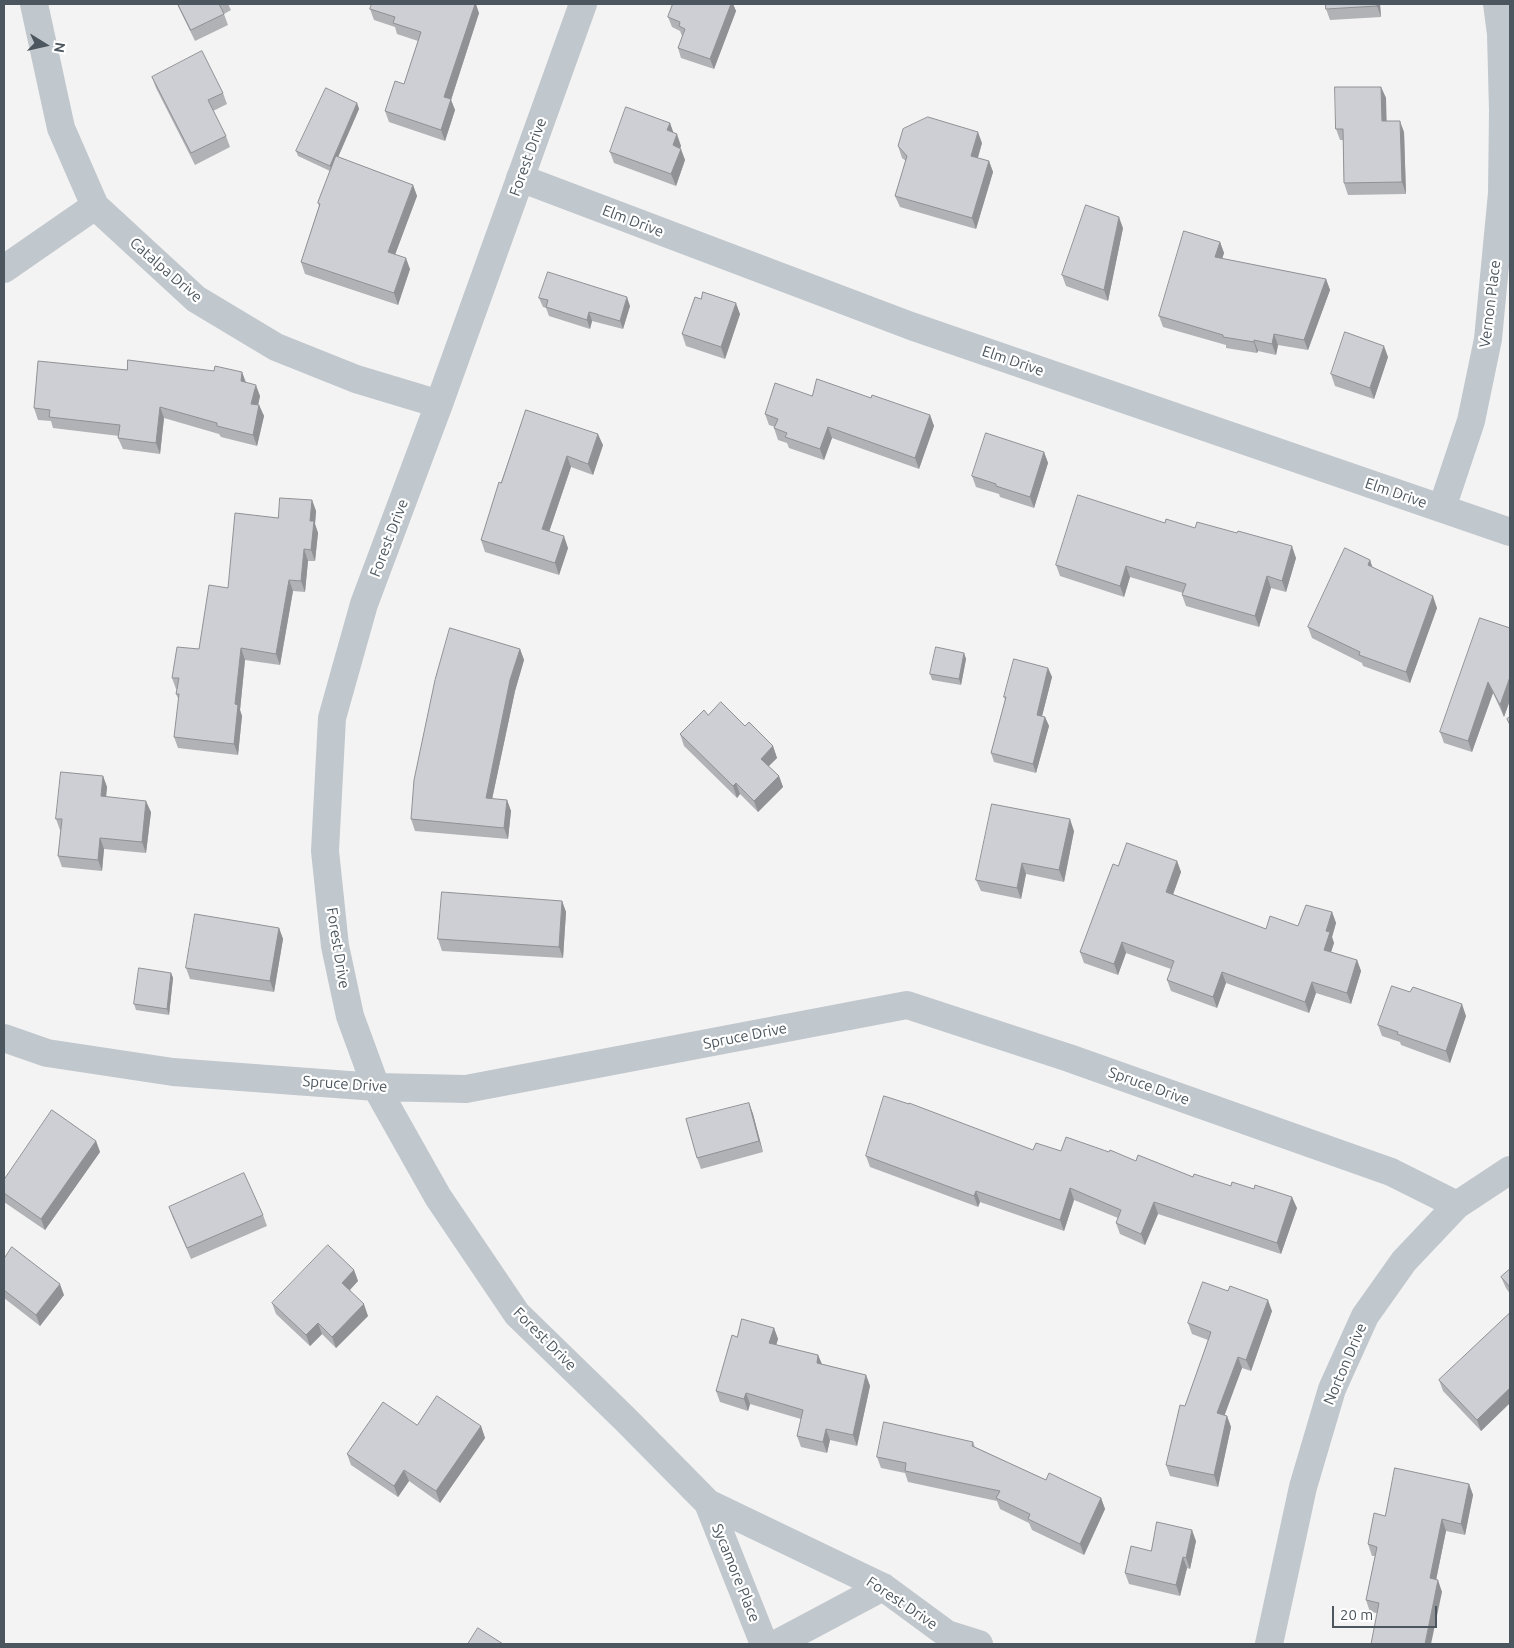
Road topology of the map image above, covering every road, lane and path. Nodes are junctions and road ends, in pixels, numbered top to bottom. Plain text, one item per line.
1 (34, 4) edge
2 (583, 4) edge
3 (1497, 4) edge
4 (520, 178) junction
5 (95, 206) junction
6 (4, 269) edge
7 (440, 404) junction
8 (1442, 508) junction
9 (1510, 532) edge
10 (4, 1038) edge
11 (376, 1087) junction
12 (1510, 1170) edge
13 (1457, 1205) junction
14 (708, 1503) junction
15 (883, 1587) junction
16 (764, 1644) edge
17 (776, 1644) edge
18 (979, 1644) edge
19 (1269, 1644) edge

1 - 5 street, Catalpa Drive
2 - 4 street, Forest Drive
3 - 8 street, Vernon Place
4 - 7 street, Forest Drive
4 - 8 street, Elm Drive
5 - 6 street
5 - 7 street, Catalpa Drive
7 - 11 street, Forest Drive
8 - 9 street, Elm Drive
10 - 11 street, Spruce Drive
11 - 13 street, Spruce Drive
11 - 14 street, Forest Drive
12 - 13 street, Norton Drive
13 - 19 street, Norton Drive
14 - 15 street, Forest Drive
14 - 16 street, Sycamore Place
15 - 17 street
15 - 18 street, Forest Drive

